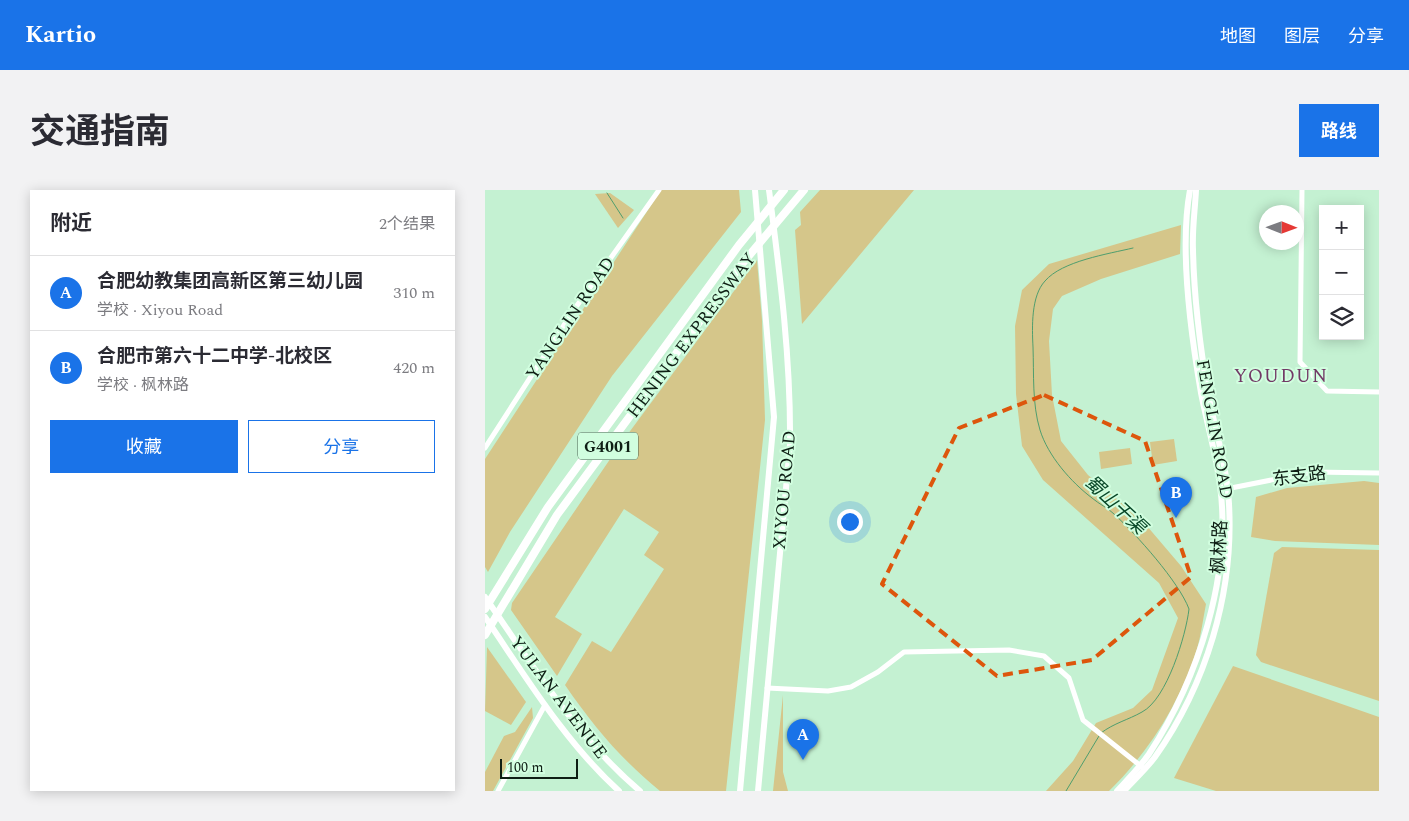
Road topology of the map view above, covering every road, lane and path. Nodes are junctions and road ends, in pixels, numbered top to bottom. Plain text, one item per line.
1 (659, 190) edge
2 (755, 190) edge
3 (769, 190) edge
4 (784, 190) edge
5 (804, 190) edge
6 (1190, 190) edge
7 (1196, 190) edge
8 (1302, 190) edge
9 (1379, 392) edge
10 (485, 448) edge
11 (1379, 473) edge
12 (1224, 489) junction
13 (485, 597) edge
14 (485, 609) edge
15 (485, 617) edge
16 (485, 635) edge
17 (767, 688) junction
18 (545, 705) junction
19 (1142, 768) junction
20 (498, 791) edge
21 (619, 791) edge
22 (640, 791) edge
23 (740, 791) edge
24 (758, 791) edge
25 (1117, 791) edge
26 (1124, 791) edge

1 - 10 street, YANGLIN ROAD
2 - 23 main road, XIYOU ROAD
3 - 17 main road, XIYOU ROAD
4 - 14 highway, HENING EXPRESSWAY / G4001
5 - 16 highway, HENING EXPRESSWAY / G4001
6 - 12 main road, 枫林路
7 - 12 main road, FENGLIN ROAD
8 - 9 street
11 - 12 street, 东支路
12 - 19 main road, 枫林路
13 - 22 main road, YULAN AVENUE
15 - 18 main road, YULAN AVENUE
17 - 19 street
17 - 24 main road, XIYOU ROAD
18 - 20 street
18 - 21 main road, YULAN AVENUE
19 - 25 main road, 枫林路
19 - 26 main road

